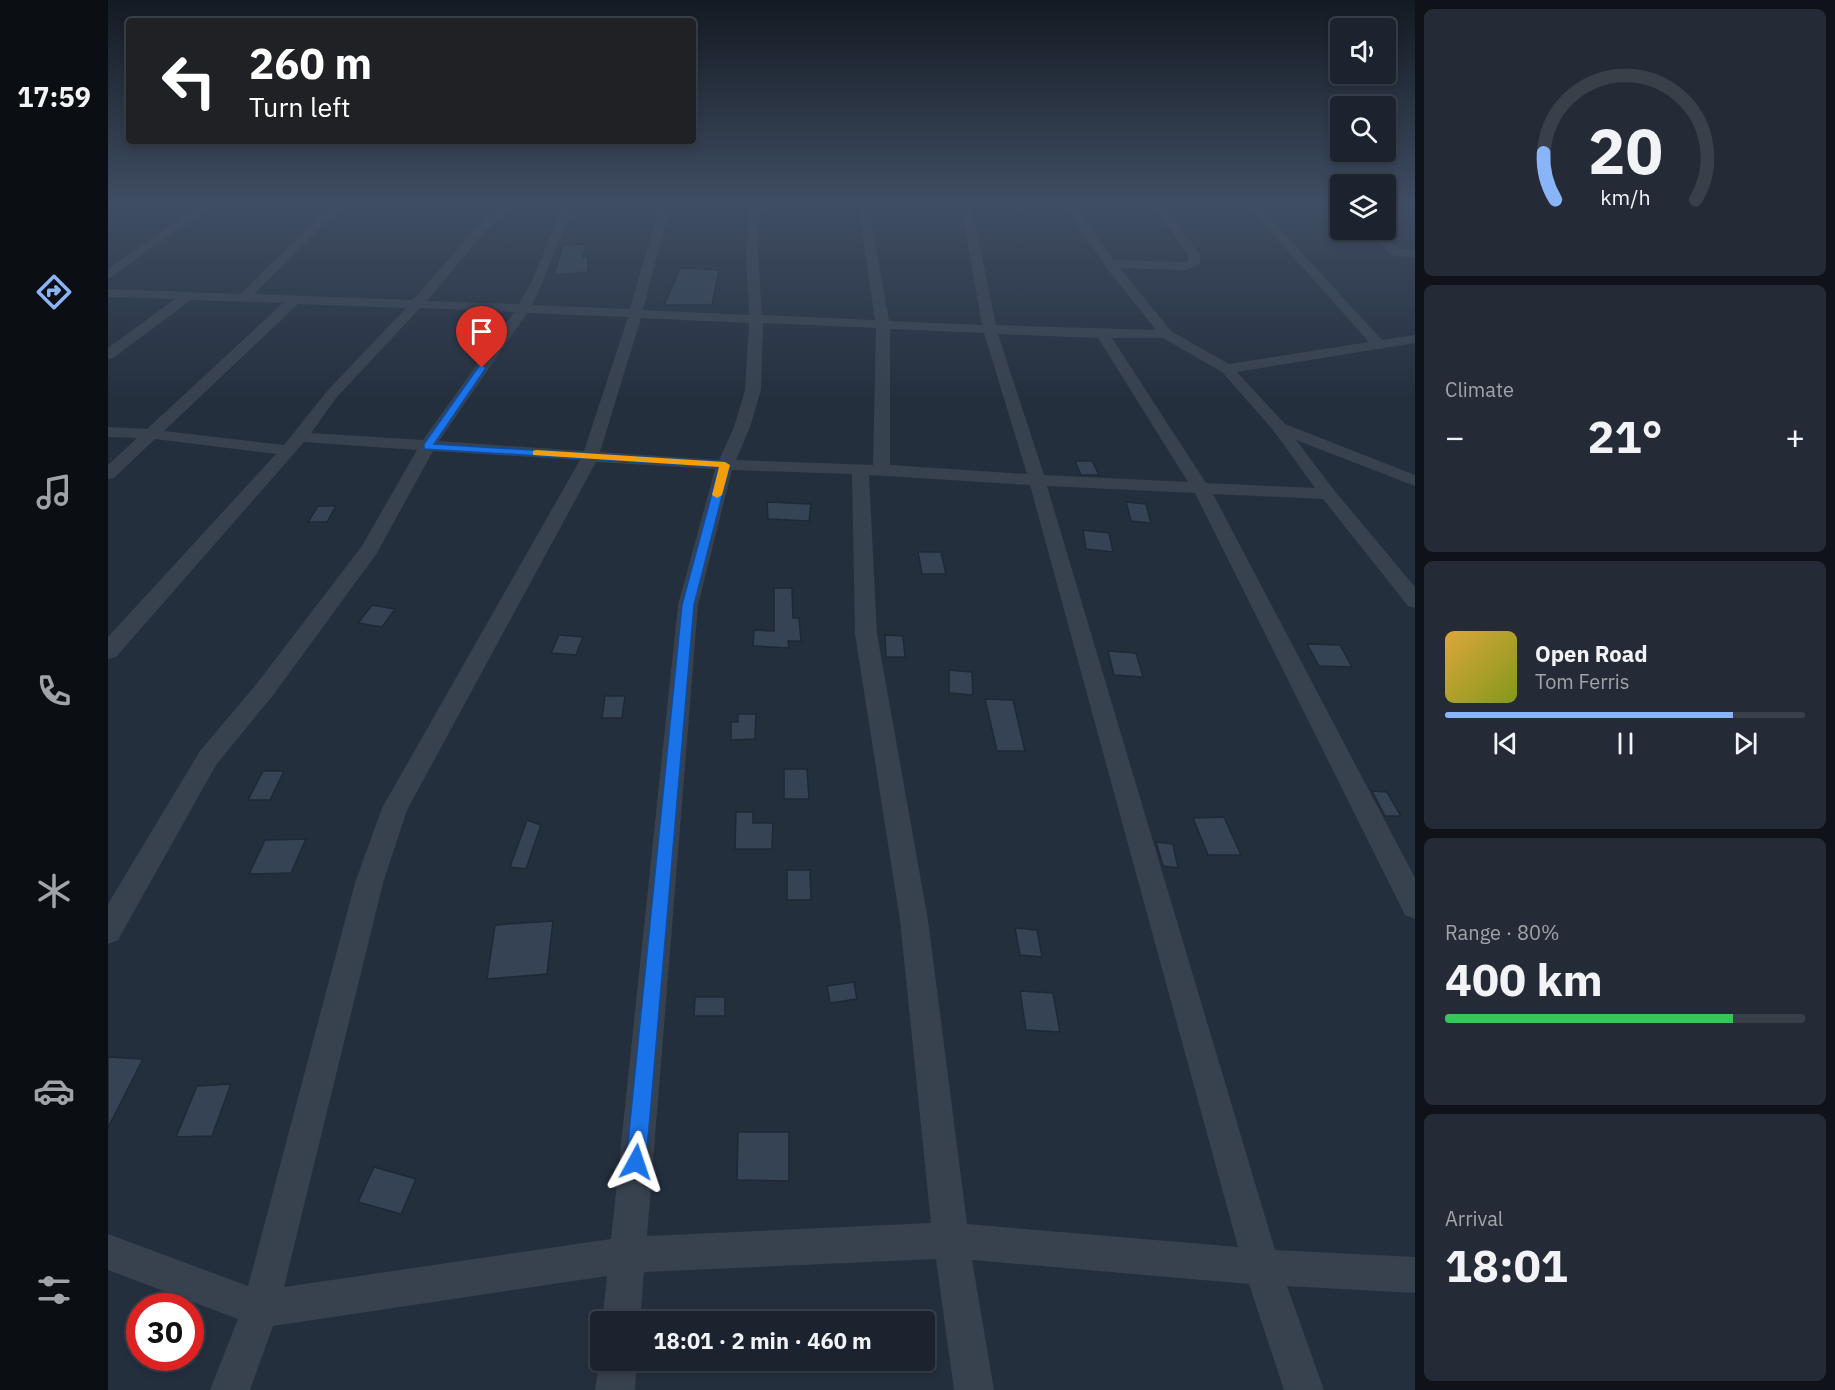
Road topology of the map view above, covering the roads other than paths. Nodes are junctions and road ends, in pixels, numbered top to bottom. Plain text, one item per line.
1 (273, 269) edge
2 (447, 269) edge
3 (543, 269) edge
4 (648, 269) edge
5 (753, 269) edge
6 (874, 269) edge
7 (979, 269) edge
8 (1114, 269) edge
9 (1310, 269) edge
10 (108, 293) edge
11 (188, 296) junction
12 (243, 298) junction
13 (295, 299) junction
14 (417, 304) junction
15 (523, 309) junction
16 (636, 313) junction
17 (756, 319) junction
18 (883, 325) junction
19 (990, 329) junction
20 (1102, 334) junction
21 (1166, 334) junction
22 (1415, 339) edge
23 (1378, 344) junction
24 (108, 355) edge
25 (1227, 369) junction
26 (1279, 427) junction
27 (108, 432) edge
28 (152, 434) junction
29 (293, 443) junction
30 (427, 447) junction
31 (590, 457) junction
32 (725, 465) junction
33 (871, 470) junction
34 (108, 474) edge
35 (1037, 480) junction
36 (1415, 481) edge
37 (1201, 488) junction
38 (1328, 494) junction
39 (1415, 601) edge
40 (108, 651) edge
41 (1415, 906) edge
42 (108, 930) edge
43 (951, 1240) junction
44 (108, 1252) edge
45 (627, 1255) junction
46 (1262, 1267) junction
47 (1415, 1275) edge
48 (260, 1308) junction
49 (622, 1311) edge
50 (617, 1371) edge
51 (230, 1390) edge
52 (615, 1390) edge
53 (974, 1390) edge
54 (1304, 1390) edge

1 - 12 street
2 - 14 street
3 - 15 street
4 - 16 street
5 - 17 street
6 - 18 street
7 - 19 street
8 - 21 street
9 - 23 street
10 - 11 street
11 - 12 street
11 - 24 street
12 - 13 street
13 - 14 street
13 - 28 street
14 - 15 street
14 - 29 street
15 - 16 street
15 - 30 street
16 - 17 street
16 - 31 street
17 - 18 street
17 - 32 street
18 - 19 street
18 - 33 street
19 - 20 street
19 - 35 street
20 - 21 street
20 - 37 street
21 - 25 street
22 - 23 street
23 - 25 street
25 - 26 street
26 - 36 street
26 - 38 street
27 - 28 street
28 - 29 street
28 - 34 street
29 - 30 street
29 - 40 street
30 - 31 street
30 - 42 street
31 - 32 street
31 - 48 street
32 - 33 street
32 - 45 street
33 - 35 street
33 - 43 street
35 - 37 street
35 - 46 street
37 - 38 street
37 - 41 street
38 - 39 street
43 - 45 street
43 - 46 street
43 - 53 street
44 - 48 street
45 - 48 street
45 - 49 street
46 - 47 street
46 - 54 street
48 - 51 street
50 - 52 street

